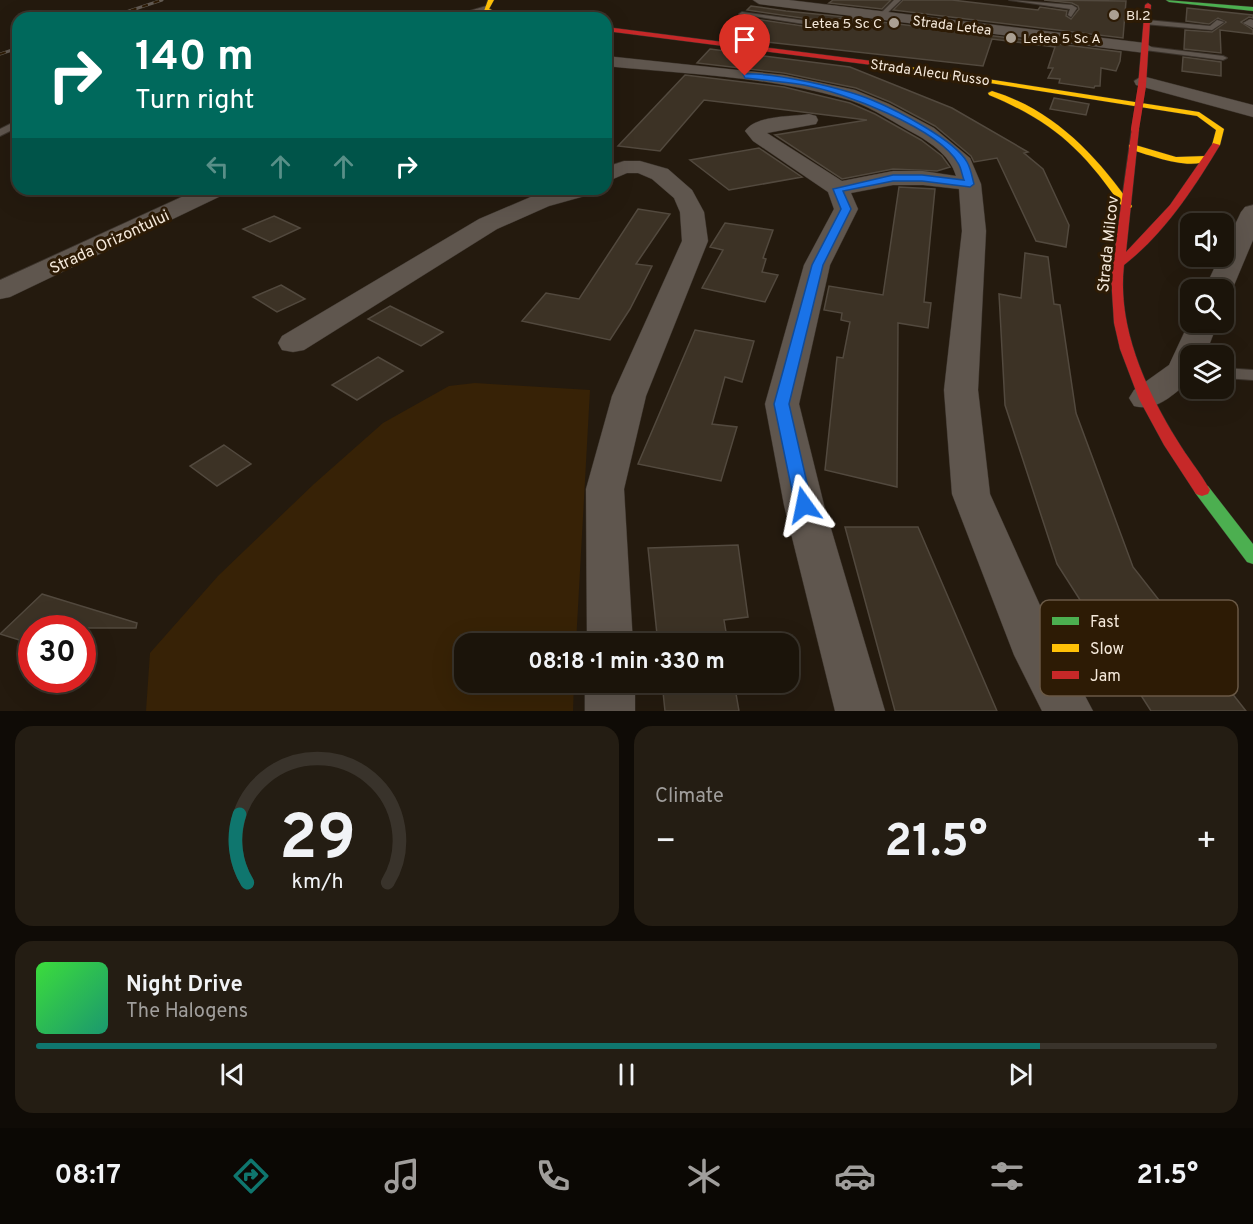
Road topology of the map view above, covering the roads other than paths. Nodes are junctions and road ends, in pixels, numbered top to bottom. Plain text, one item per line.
1 (759, 0) edge
2 (898, 0) edge
3 (1012, 0) edge
4 (1133, 0) edge
5 (1169, 0) edge
6 (1183, 1) edge
7 (816, 3) edge
8 (488, 5) edge
9 (1148, 6) junction
10 (1253, 9) edge
11 (473, 12) edge
12 (859, 13) junction
13 (742, 14) dead end
14 (1071, 15) dead end
15 (881, 16) junction
16 (1147, 22) junction
17 (1220, 22) dead end
18 (612, 30) edge
19 (1145, 48) junction
20 (771, 49) junction
21 (1223, 58) dead end
22 (612, 62) edge
23 (888, 66) junction
24 (745, 76) junction
25 (1142, 81) junction
26 (1253, 94) edge
27 (1199, 114) junction
28 (809, 120) dead end
29 (1253, 122) edge
30 (1132, 147) junction
31 (1206, 159) junction
32 (612, 172) edge
33 (970, 184) junction
34 (838, 189) junction
35 (204, 195) edge
36 (562, 195) edge
37 (1127, 206) junction
38 (1253, 212) edge
39 (1121, 262) junction
40 (1223, 279) edge
41 (0, 291) edge
42 (293, 343) dead end
43 (1234, 374) edge
44 (1180, 375) edge
45 (1253, 375) edge
46 (1146, 398) junction
47 (1253, 557) edge
48 (610, 633) edge
49 (1040, 659) edge
50 (610, 693) edge
51 (1060, 696) edge
52 (610, 711) edge
53 (860, 711) edge
54 (1068, 711) edge

1 - 7 street, Strada Letea
2 - 15 lane
3 - 14 lane
4 - 9 street
5 - 6 street
6 - 9 street
6 - 10 street
7 - 12 street, Strada Letea
8 - 11 street
9 - 16 street, Strada Milcov
12 - 13 lane
12 - 15 street, Strada Letea
15 - 19 street, Strada Letea
16 - 17 lane
16 - 19 street, Strada Milcov
18 - 20 street, Strada Alecu Russo
19 - 21 lane
19 - 25 street, Strada Milcov
20 - 23 street, Strada Alecu Russo
20 - 24 street
22 - 24 street
23 - 27 street, Strada Alecu Russo
23 - 37 street
24 - 33 street
25 - 26 street
25 - 29 street, Strada Alecu Russo
25 - 30 street, Strada Milcov, bridge
27 - 29 street, Strada Alecu Russo
27 - 31 street
28 - 34 street
30 - 31 street
30 - 37 street, Strada Milcov
31 - 39 street
32 - 48 street
33 - 34 street
33 - 49 street
34 - 53 street
35 - 41 street, Strada Orizontului
36 - 42 street
37 - 39 street, Strada Milcov
38 - 40 street
39 - 46 street, Strada Milcov
43 - 45 lane
44 - 46 street
46 - 47 street, Strada Milcov
50 - 52 street
51 - 54 street

